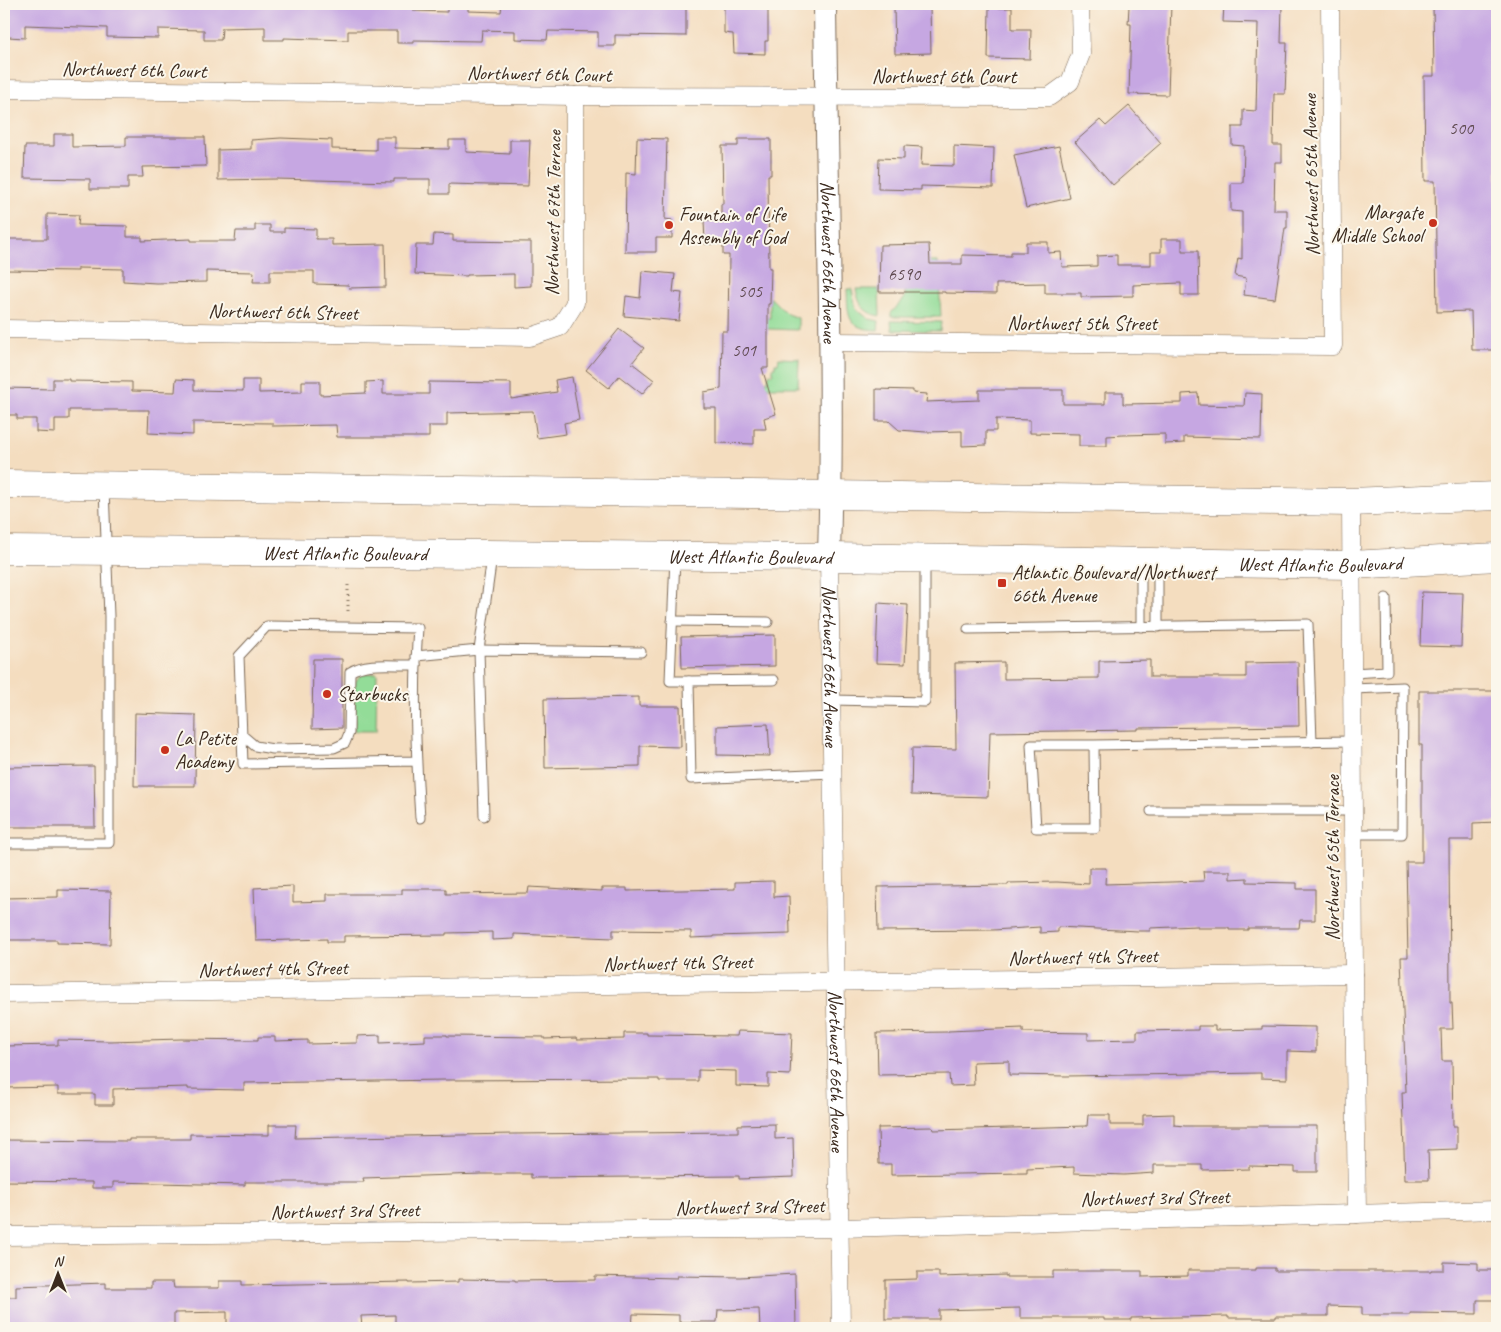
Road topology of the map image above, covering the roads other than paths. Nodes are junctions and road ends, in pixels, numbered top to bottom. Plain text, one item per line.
1 (825, 4) edge
2 (1080, 4) edge
3 (1330, 4) edge
4 (4, 89) edge
5 (575, 96) junction
6 (826, 97) junction
7 (560, 327) joint
8 (4, 329) edge
9 (830, 342) junction
10 (1333, 346) joint
11 (4, 484) edge
12 (104, 486) junction
13 (831, 496) junction
14 (1497, 496) edge
15 (1352, 502) junction
16 (4, 550) edge
17 (106, 551) junction
18 (492, 554) junction
19 (675, 556) junction
20 (829, 557) junction
21 (1497, 557) edge
22 (924, 558) junction
23 (1150, 562) junction
24 (1352, 565) junction
25 (1386, 598) dead end
26 (672, 621) junction
27 (768, 622) dead end
28 (1141, 627) junction
29 (1158, 627) junction
30 (968, 630) dead end
31 (479, 650) junction
32 (641, 652) dead end
33 (416, 660) junction
34 (774, 680) dead end
35 (689, 681) junction
36 (1352, 681) junction
37 (832, 700) junction
38 (242, 735) junction
39 (1352, 741) junction
40 (1312, 742) junction
41 (1094, 745) junction
42 (417, 761) junction
43 (833, 773) junction
44 (1151, 811) dead end
45 (1353, 811) junction
46 (484, 816) dead end
47 (420, 818) dead end
48 (1353, 834) junction
49 (4, 843) edge
50 (1354, 974) junction
51 (837, 982) junction
52 (4, 994) edge
53 (1497, 1210) edge
54 (1357, 1214) junction
55 (840, 1228) junction
56 (4, 1236) edge
57 (842, 1328) edge

1 - 6 street, Northwest 66th Avenue
2 - 6 street, Northwest 6th Court
3 - 10 street, Northwest 65th Avenue
4 - 5 street, Northwest 6th Court
5 - 6 street, Northwest 6th Court
5 - 7 street, Northwest 67th Terrace
6 - 9 street, Northwest 66th Avenue
7 - 8 street, Northwest 6th Street
9 - 10 street, Northwest 5th Street
9 - 13 street, Northwest 66th Avenue
11 - 12 main road
12 - 13 main road
12 - 17 lane
13 - 15 main road
13 - 20 street, Northwest 66th Avenue
14 - 15 main road
15 - 24 street, Northwest 65th Terrace
16 - 17 main road, West Atlantic Boulevard
17 - 18 main road, West Atlantic Boulevard
17 - 49 lane
18 - 19 main road, West Atlantic Boulevard
18 - 31 lane
19 - 20 main road, West Atlantic Boulevard
19 - 26 lane
20 - 22 main road, West Atlantic Boulevard
20 - 37 street, Northwest 66th Avenue
21 - 24 main road, West Atlantic Boulevard
22 - 23 main road, West Atlantic Boulevard
22 - 37 lane
23 - 24 main road, West Atlantic Boulevard
23 - 28 lane
23 - 29 lane
24 - 36 street, Northwest 65th Terrace
25 - 36 lane
26 - 27 lane
26 - 35 lane
28 - 29 lane
28 - 30 lane
29 - 40 lane
31 - 32 lane
31 - 33 lane
31 - 46 lane
33 - 38 lane
33 - 38 lane
33 - 42 lane
34 - 35 lane
35 - 43 lane
36 - 39 street, Northwest 65th Terrace
36 - 48 lane
37 - 43 street, Northwest 66th Avenue
38 - 42 lane
39 - 40 lane
39 - 45 street, Northwest 65th Terrace
40 - 41 lane
41 - 41 lane
42 - 47 lane
43 - 51 street, Northwest 66th Avenue
44 - 45 lane
45 - 48 street, Northwest 65th Terrace
48 - 50 street, Northwest 65th Terrace
50 - 51 street, Northwest 4th Street
50 - 54 street, Northwest 65th Terrace
51 - 52 street, Northwest 4th Street
51 - 55 street, Northwest 66th Avenue
53 - 54 street, Northwest 3rd Street
54 - 55 street, Northwest 3rd Street
55 - 56 street, Northwest 3rd Street
55 - 57 street, Northwest 66th Avenue

